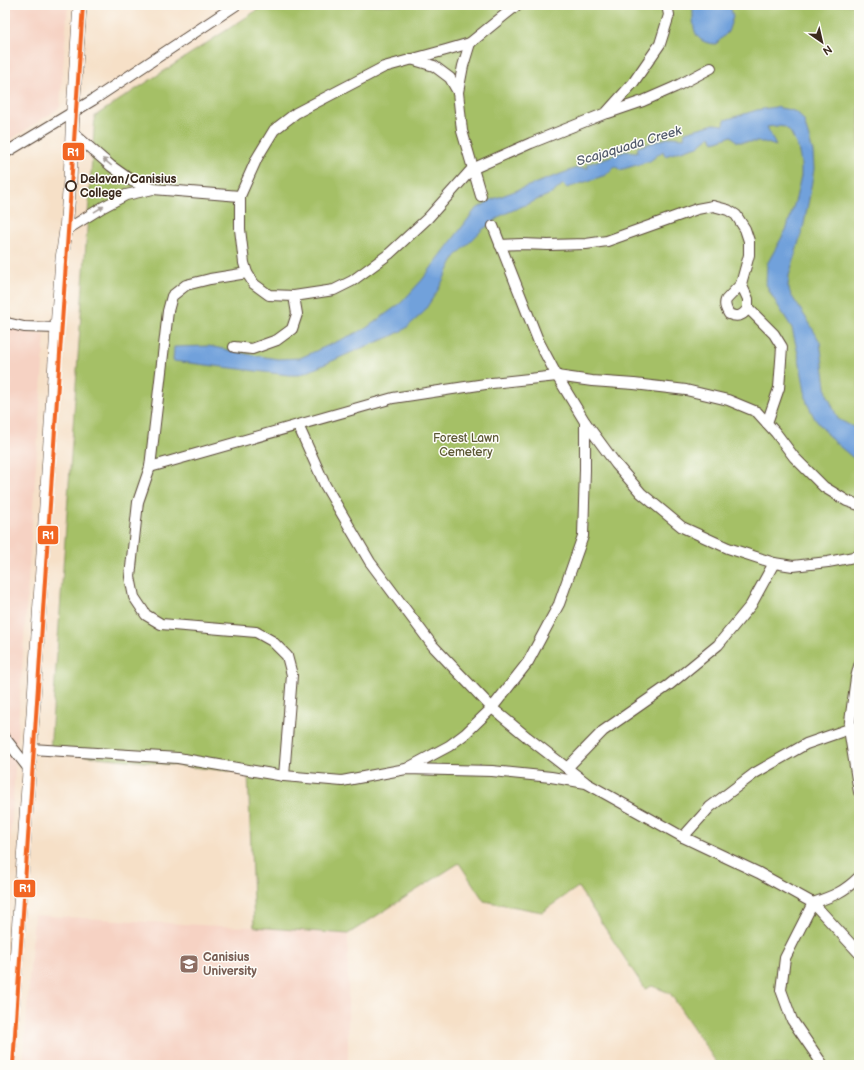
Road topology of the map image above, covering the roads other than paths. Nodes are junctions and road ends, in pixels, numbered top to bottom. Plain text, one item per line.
1 (80, 5) edge
2 (236, 5) edge
3 (516, 5) edge
4 (667, 5) edge
5 (470, 43) junction
6 (411, 59) junction
7 (711, 68) dead end
8 (458, 92) junction
9 (73, 111) junction
10 (606, 113) junction
11 (72, 132) junction
12 (5, 153) edge
13 (472, 169) junction
14 (152, 189) junction
15 (240, 196) junction
16 (481, 196) dead end
17 (493, 226) dead end
18 (66, 230) junction
19 (500, 245) junction
20 (247, 273) junction
21 (741, 284) junction
22 (294, 296) junction
23 (748, 308) junction
24 (5, 321) edge
25 (57, 328) junction
26 (234, 347) dead end
27 (557, 376) junction
28 (585, 422) junction
29 (767, 423) junction
30 (298, 425) junction
31 (150, 467) junction
32 (859, 505) edge
33 (859, 556) edge
34 (774, 563) junction
35 (859, 666) edge
36 (492, 708) junction
37 (854, 728) edge
38 (5, 738) edge
39 (31, 749) junction
40 (567, 768) junction
41 (29, 769) junction
42 (406, 769) junction
43 (284, 776) junction
44 (586, 783) junction
45 (859, 792) edge
46 (683, 837) junction
47 (859, 877) edge
48 (813, 903) junction
49 (859, 952) edge
50 (10, 988) edge
51 (9, 1065) edge
52 (823, 1065) edge

1 - 9 main road
2 - 9 street
3 - 5 street
4 - 10 street
5 - 6 street
5 - 8 street
6 - 8 street
6 - 15 street
7 - 10 street
8 - 13 street
9 - 11 main road
9 - 12 street
10 - 13 street
14 -> 11 street
11 - 18 main road
13 - 16 street
13 - 22 street
14 - 15 street
18 -> 14 street
15 - 20 street
17 - 19 street
18 - 25 main road
19 - 21 street
19 - 27 street
20 - 22 street
20 - 31 street
21 - 23 street
21 - 23 street
22 - 26 street
23 - 29 street
24 - 25 street
25 - 39 main road
27 - 28 street
27 - 29 street
27 - 30 street
28 - 34 street
28 - 36 street
29 - 32 street
30 - 31 street
30 - 36 street
31 - 43 street
33 - 34 street
34 - 40 street
35 - 37 street
36 - 40 street
36 - 42 street
37 - 45 street
37 - 46 street
38 - 41 street
39 - 41 main road
39 - 43 street
40 - 44 street
41 - 50 main road
42 - 43 street
42 - 44 street
44 - 46 street
46 - 48 street
47 - 48 street
48 - 49 street
48 - 52 street
50 - 51 main road

